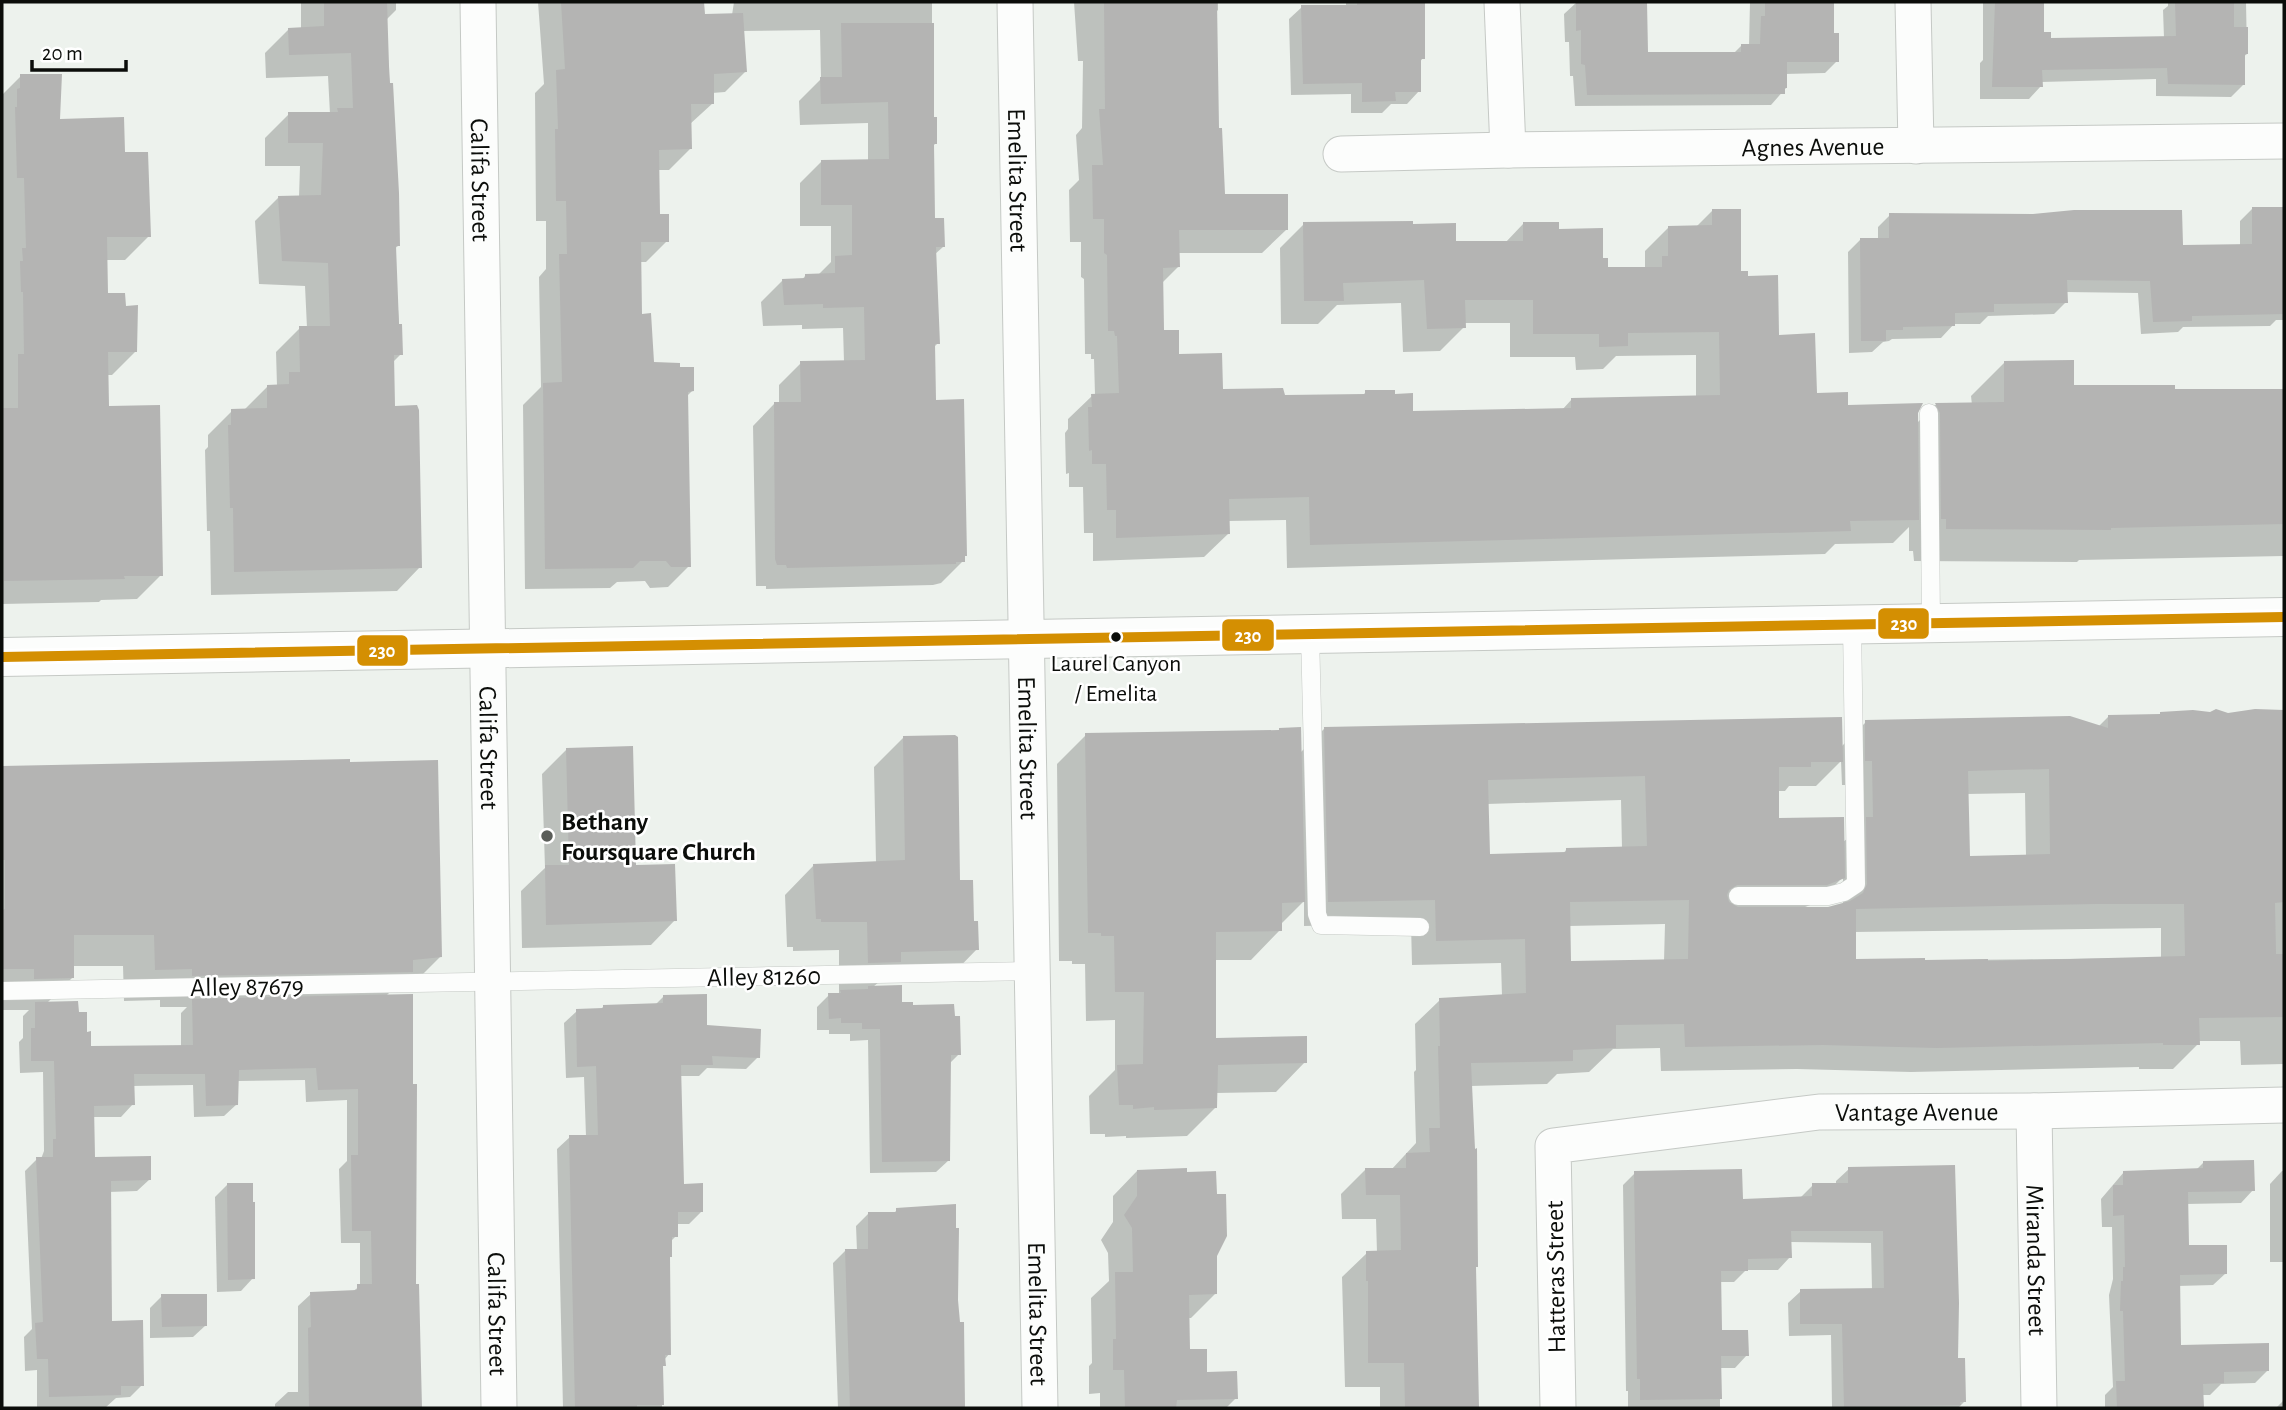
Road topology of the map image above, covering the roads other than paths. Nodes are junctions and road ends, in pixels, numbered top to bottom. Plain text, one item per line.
1 (478, 2) edge
2 (1015, 2) edge
3 (1502, 2) edge
4 (1913, 2) edge
5 (2284, 141) edge
6 (1916, 146) junction
7 (1508, 150) junction
8 (1341, 154) dead end
9 (1929, 412) dead end
10 (2284, 617) edge
11 (1931, 623) junction
12 (1852, 625) junction
13 (1310, 634) junction
14 (1027, 640) junction
15 (486, 650) junction
16 (2, 657) edge
17 (1738, 896) dead end
18 (1420, 927) dead end
19 (1034, 971) junction
20 (493, 981) junction
21 (2, 991) edge
22 (2284, 1105) edge
23 (2034, 1111) junction
24 (1553, 1146) joint
25 (499, 1408) edge
26 (1040, 1408) edge
27 (1558, 1408) edge
28 (2039, 1408) edge

1 - 15 street, Califa Street
2 - 14 street, Emelita Street
3 - 7 street
4 - 6 street
5 - 6 street, Agnes Avenue
6 - 7 street, Agnes Avenue
7 - 8 street, Agnes Avenue
9 - 11 lane
10 - 11 main road
11 - 12 main road
12 - 13 main road
12 - 17 lane
13 - 14 main road
13 - 18 lane
14 - 15 main road
14 - 19 street, Emelita Street
15 - 16 main road
15 - 20 street, Califa Street
19 - 20 lane, Alley 81260
19 - 26 street, Emelita Street
20 - 21 lane, Alley 87679
20 - 25 street, Califa Street
22 - 23 street, Vantage Avenue
23 - 24 street, Vantage Avenue
23 - 28 street, Miranda Street
24 - 27 street, Hatteras Street

